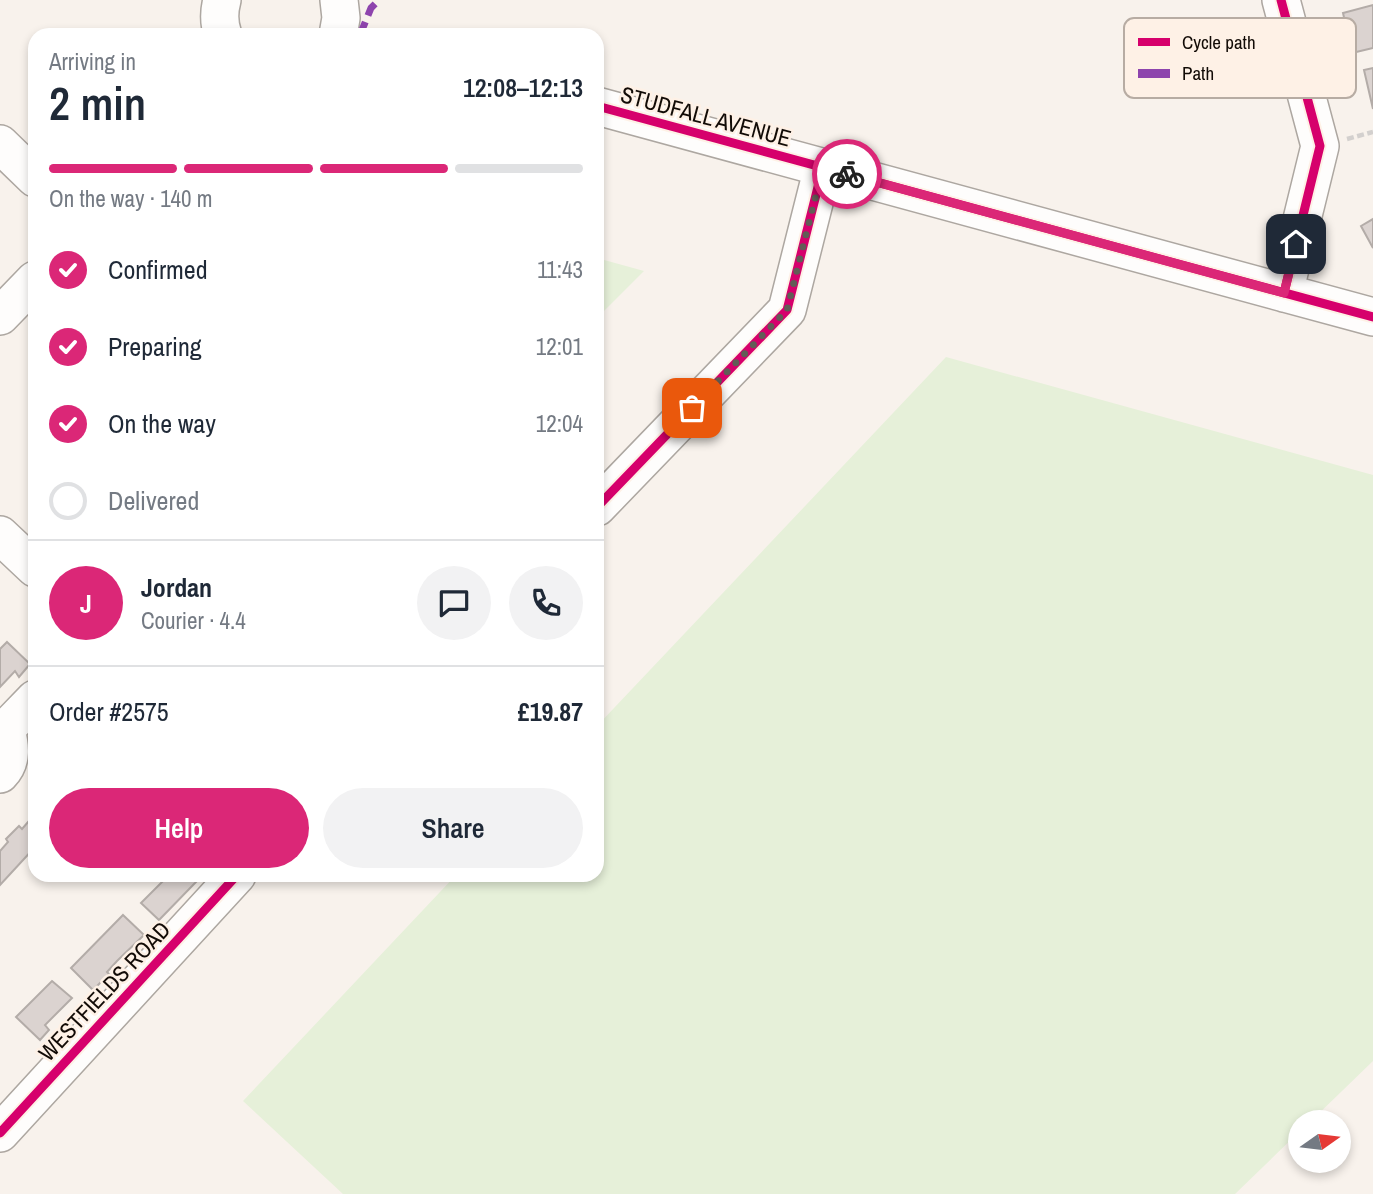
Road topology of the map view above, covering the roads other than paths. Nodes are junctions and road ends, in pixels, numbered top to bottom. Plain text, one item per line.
1 (222, 0) edge
2 (339, 0) edge
3 (1281, 0) edge
4 (1286, 18) edge
5 (220, 28) edge
6 (339, 28) edge
7 (1307, 98) edge
8 (604, 108) edge
9 (0, 144) edge
10 (823, 167) junction
11 (28, 171) edge
12 (28, 287) edge
13 (1284, 293) junction
14 (0, 316) edge
15 (1373, 317) edge
16 (604, 500) edge
17 (0, 535) edge
18 (28, 561) edge
19 (28, 706) edge
20 (3, 729) edge
21 (0, 774) edge
22 (231, 882) edge
23 (0, 1133) edge

1 - 5 street
2 - 6 street
3 - 4 street
7 - 13 street
8 - 10 street, STUDFALL AVENUE
9 - 11 street
10 - 13 street, STUDFALL AVENUE
10 - 16 street
12 - 14 street
13 - 15 street, STUDFALL AVENUE
17 - 18 street
19 - 20 street
20 - 21 street
22 - 23 street, WESTFIELDS ROAD

